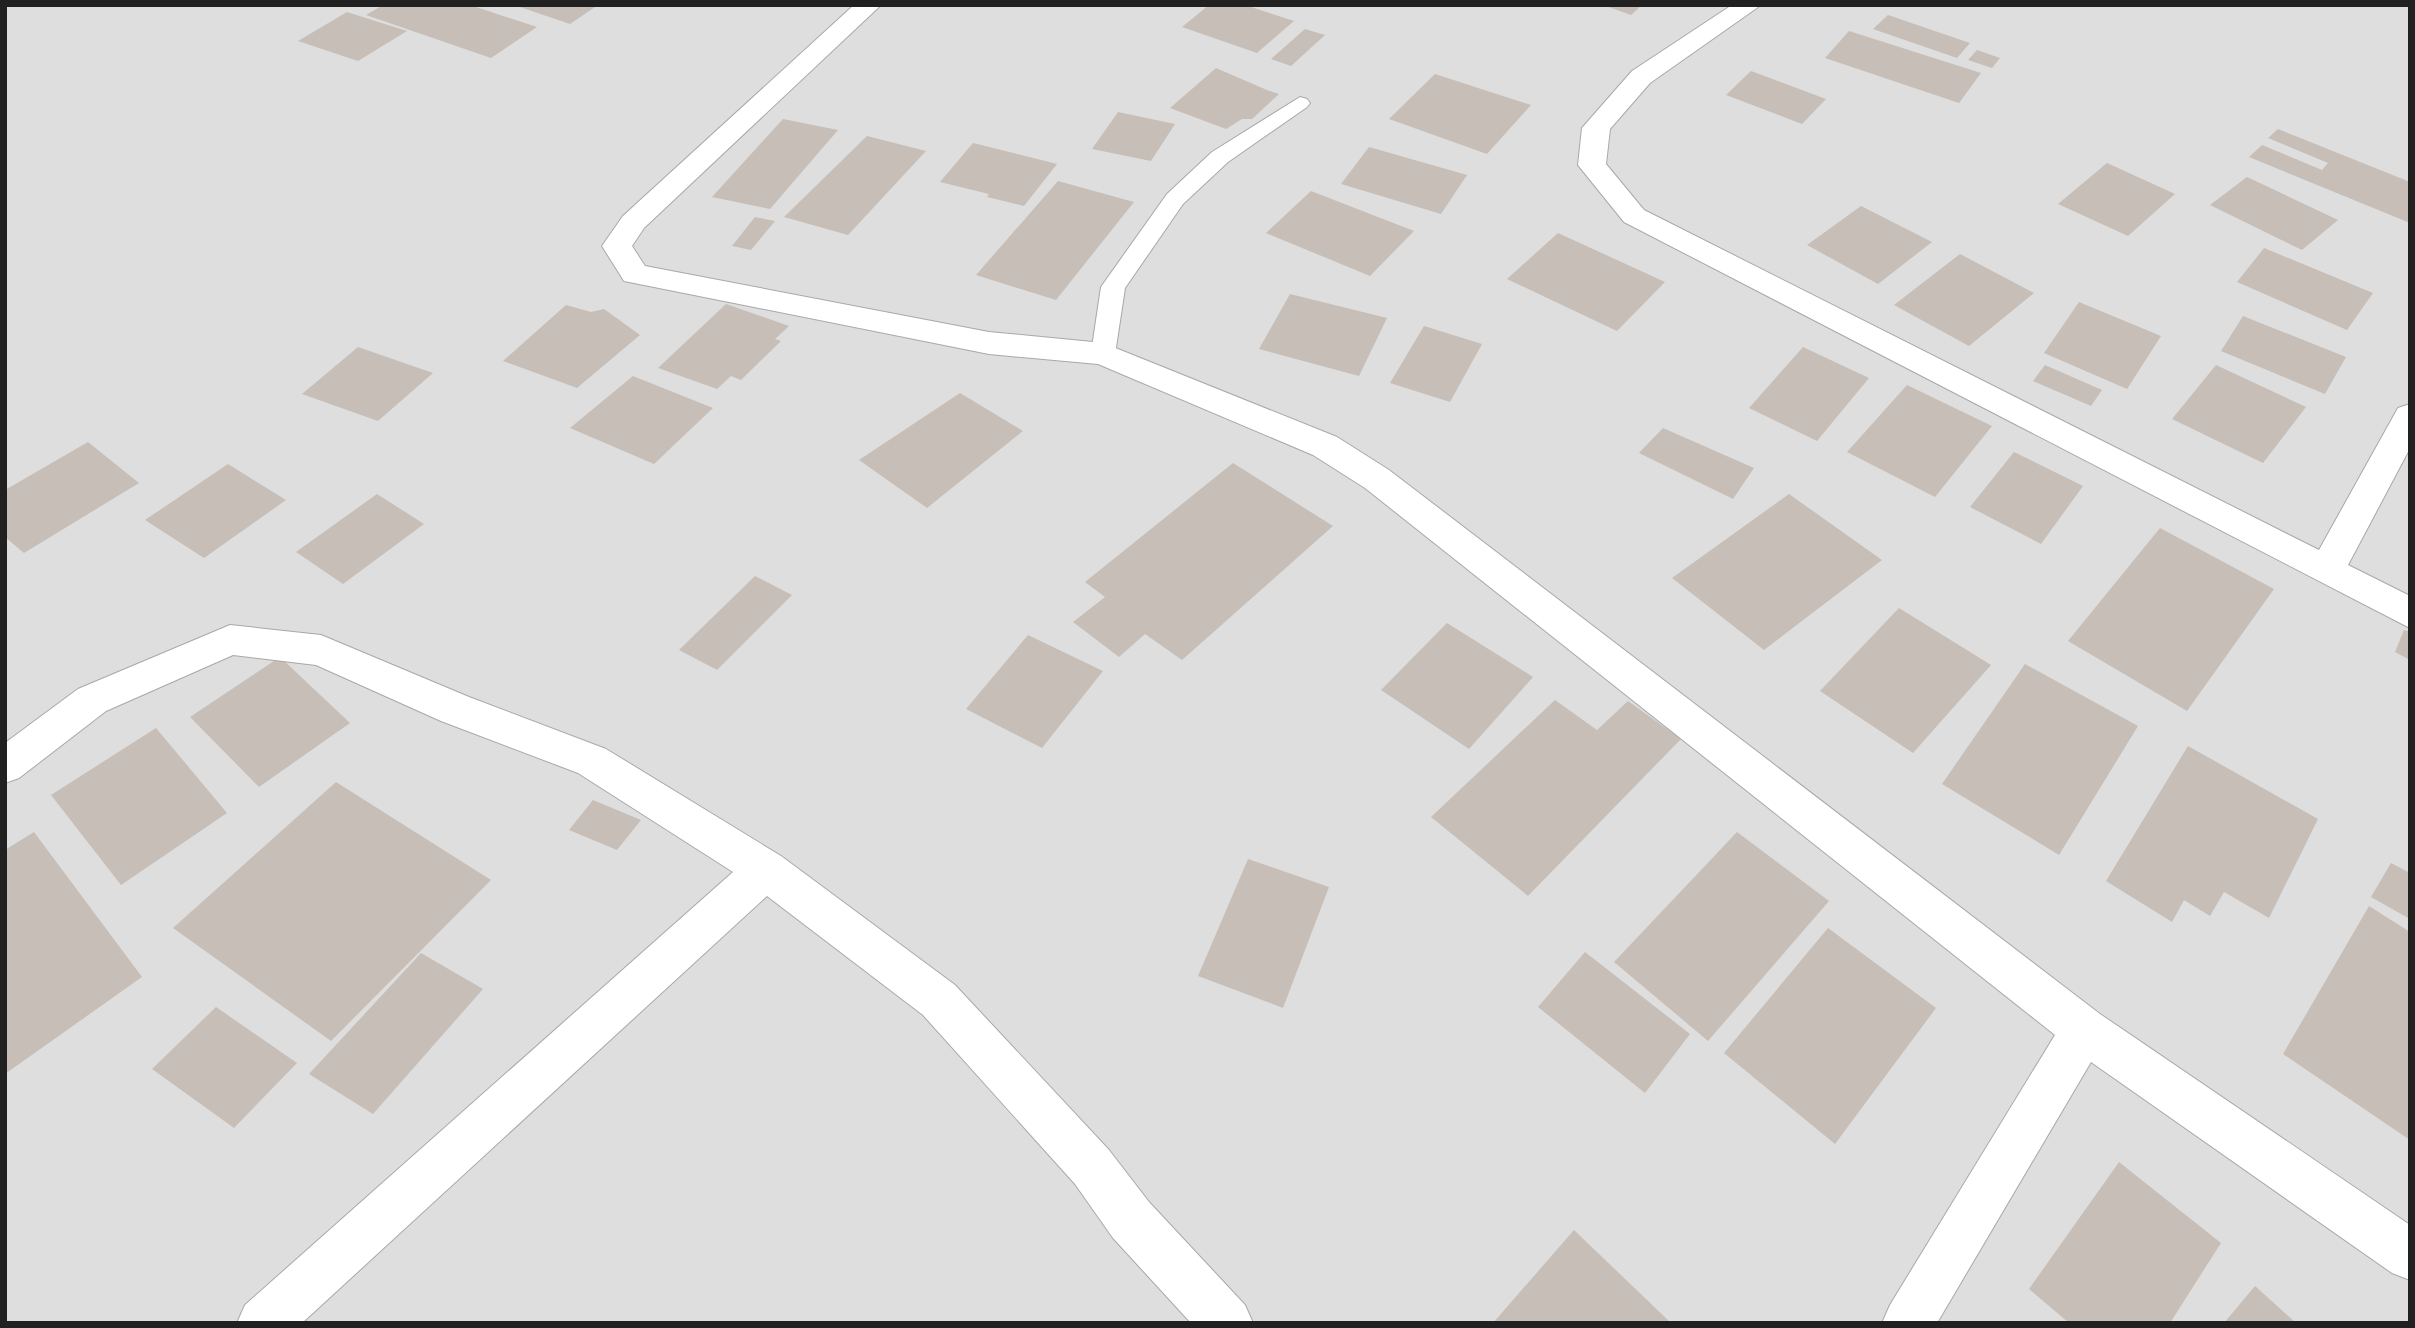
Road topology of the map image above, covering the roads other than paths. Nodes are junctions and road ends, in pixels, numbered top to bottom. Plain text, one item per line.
1 (869, 5) edge
2 (1749, 5) edge
3 (1300, 103) dead end
4 (1104, 354) junction
5 (2410, 416) edge
6 (2327, 570) junction
7 (2410, 613) edge
8 (5, 766) edge
9 (766, 870) junction
10 (2084, 1030) junction
11 (2410, 1255) edge
12 (263, 1323) edge
13 (1227, 1323) edge
14 (1908, 1323) edge

1 - 4 street
2 - 6 street
3 - 4 lane
4 - 10 street
5 - 6 street
6 - 7 street
8 - 9 street
9 - 12 street
9 - 13 street
10 - 11 street
10 - 14 street

